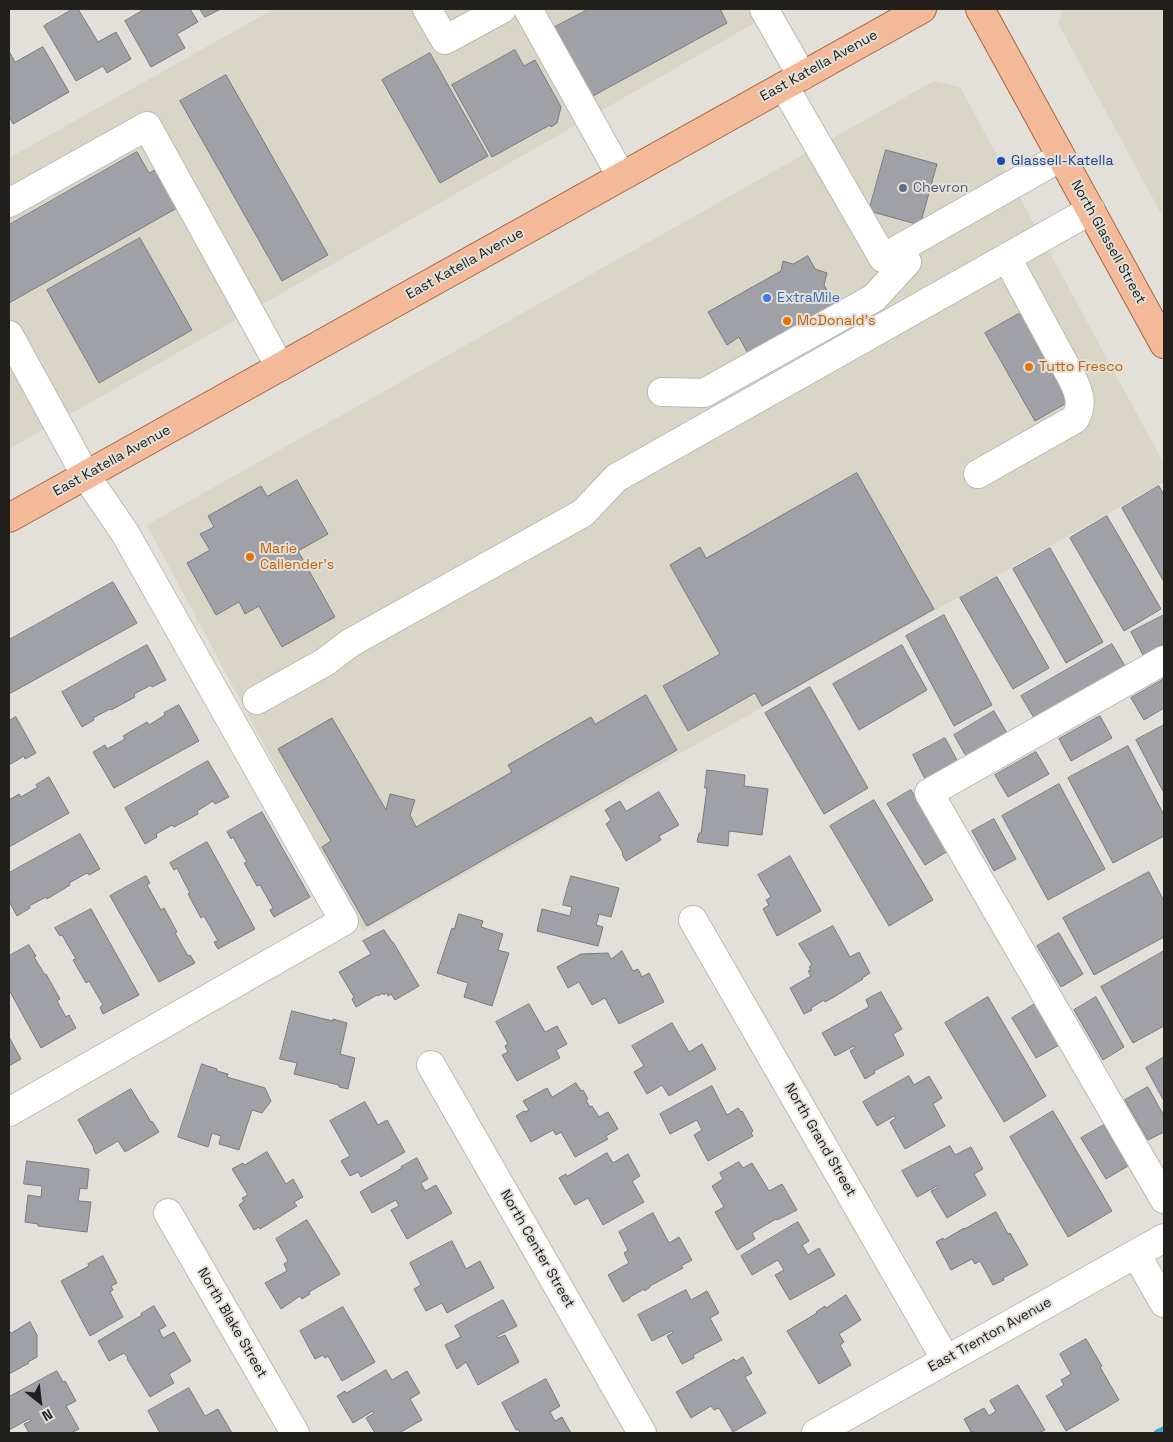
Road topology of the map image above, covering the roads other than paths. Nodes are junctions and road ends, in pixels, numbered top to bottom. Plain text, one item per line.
1 (427, 9) edge
2 (502, 9) edge
3 (528, 9) edge
4 (764, 9) edge
5 (922, 9) edge
6 (980, 9) edge
7 (793, 81) junction
8 (1061, 156) junction
9 (621, 176) junction
10 (9, 204) edge
11 (1091, 210) junction
12 (1006, 258) junction
13 (907, 262) dead end
14 (9, 335) edge
15 (1164, 344) edge
16 (280, 367) junction
17 (662, 392) dead end
18 (978, 474) dead end
19 (86, 476) junction
20 (10, 514) edge
21 (1164, 660) edge
22 (257, 700) dead end
23 (693, 920) dead end
24 (431, 1065) dead end
25 (9, 1112) edge
26 (1164, 1199) edge
27 (168, 1213) dead end
28 (1164, 1238) edge
29 (1136, 1254) junction
30 (1164, 1303) edge
31 (946, 1360) junction
32 (295, 1433) edge
33 (642, 1433) edge
34 (816, 1433) edge

1 - 2 street
3 - 9 street
4 - 7 street
5 - 7 main road, East Katella Avenue
6 - 8 main road, North Glassell Street
7 - 8 street
7 - 9 main road, East Katella Avenue
8 - 11 main road, North Glassell Street
9 - 16 main road, East Katella Avenue
10 - 16 street
11 - 12 street
11 - 15 main road, North Glassell Street
12 - 18 street
12 - 22 street
13 - 17 street
14 - 19 street
16 - 19 main road, East Katella Avenue
19 - 20 main road, East Katella Avenue
19 - 25 street
21 - 26 street
23 - 31 street, North Grand Street
24 - 33 street, North Center Street
27 - 32 street, North Blake Street
28 - 29 street, East Trenton Avenue
29 - 30 street
29 - 31 street, East Trenton Avenue
31 - 34 street, East Trenton Avenue

